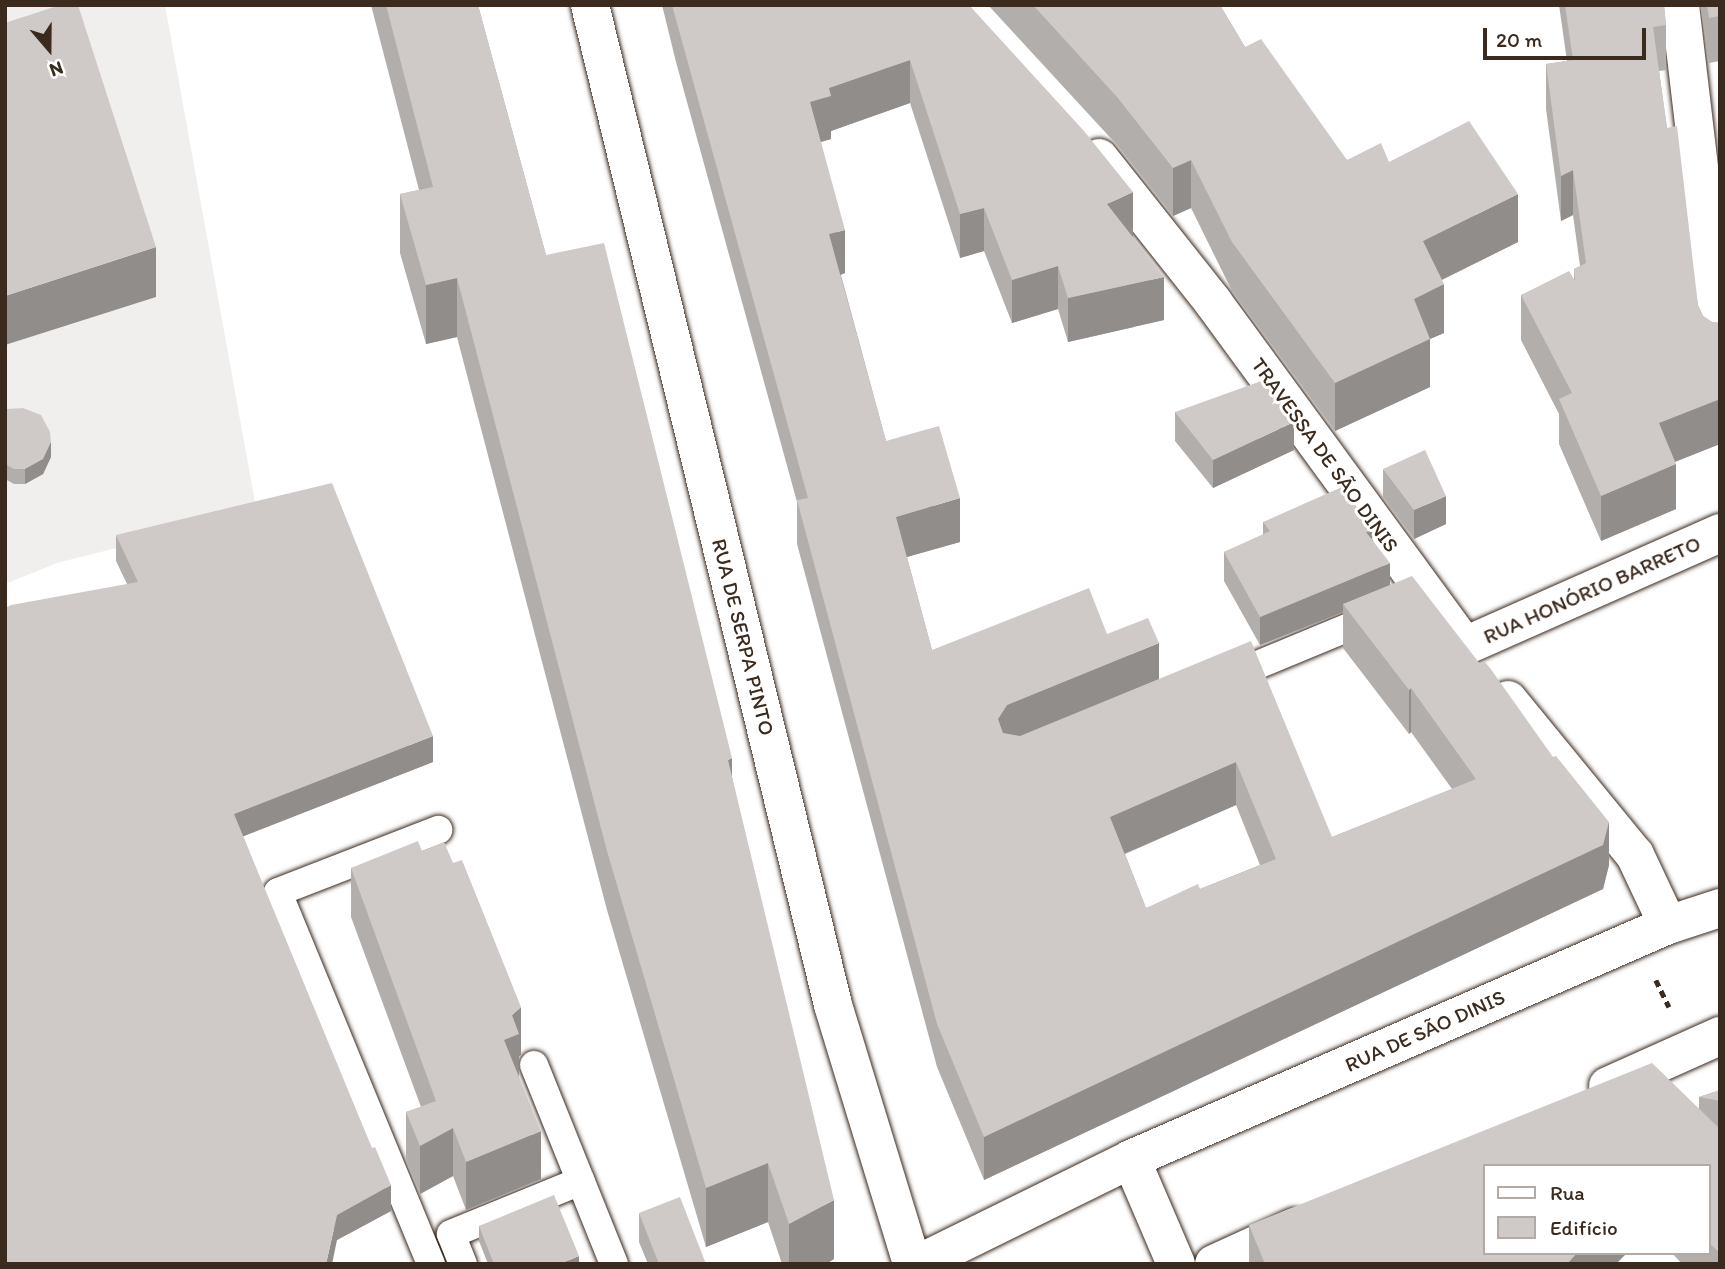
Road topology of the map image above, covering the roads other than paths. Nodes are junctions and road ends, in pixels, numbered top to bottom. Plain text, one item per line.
1 (590, 5) edge
2 (1680, 5) edge
3 (1074, 130) edge
4 (1720, 347) edge
5 (1720, 533) edge
6 (1427, 595) junction
7 (1465, 646) junction
8 (1195, 690) edge
9 (438, 830) dead end
10 (1720, 908) edge
11 (1668, 925) junction
12 (1720, 1035) edge
13 (534, 1065) dead end
14 (1581, 1098) edge
15 (1131, 1159) junction
16 (581, 1181) junction
17 (1328, 1212) edge
18 (431, 1264) edge
19 (463, 1264) edge
20 (614, 1264) edge
21 (912, 1264) edge
22 (918, 1264) edge
23 (1176, 1264) edge
24 (1214, 1264) edge

1 - 21 street, RUA DE SERPA PINTO
2 - 4 street
3 - 6 street, TRAVESSA DE SÃO DINIS
5 - 7 street, RUA HONÓRIO BARRETO
6 - 7 street, TRAVESSA DE SÃO DINIS
6 - 8 lane
7 - 11 street, TRAVESSA DE SÃO DINIS
9 - 18 lane
10 - 11 street, RUA DE SÃO DINIS
11 - 15 street, RUA DE SÃO DINIS
12 - 14 street
13 - 16 lane
15 - 22 street, RUA DE SÃO DINIS
15 - 23 street
16 - 19 lane
16 - 20 lane
17 - 24 street

